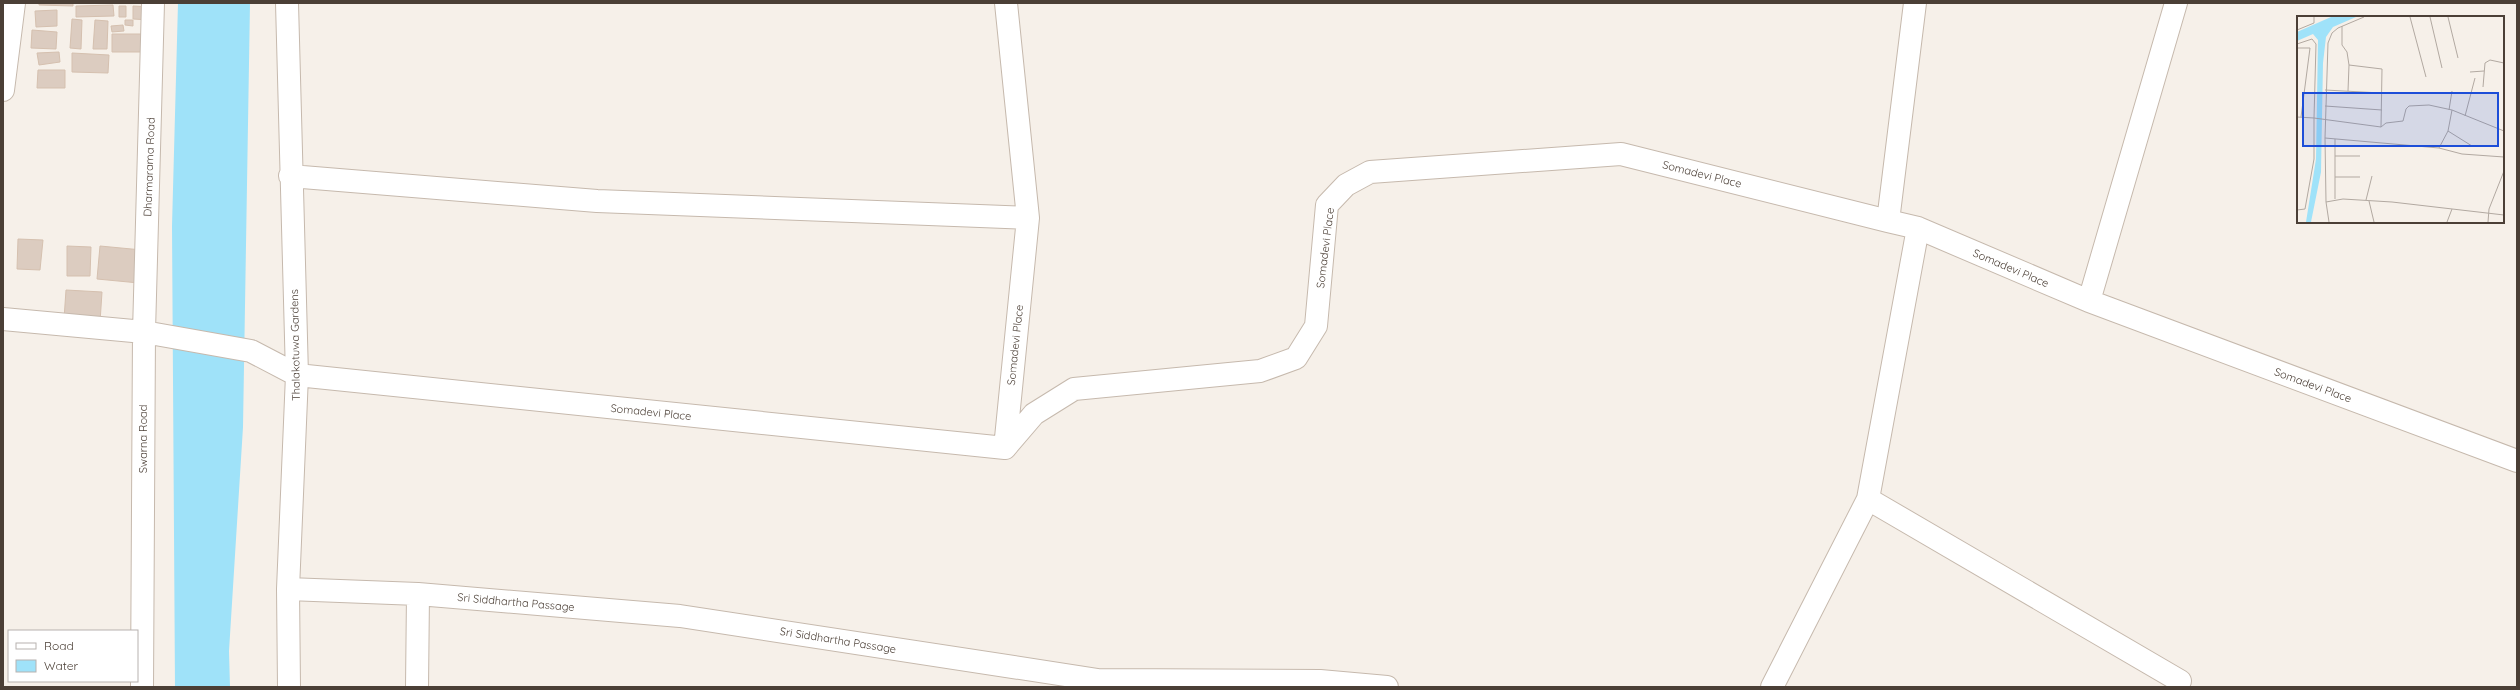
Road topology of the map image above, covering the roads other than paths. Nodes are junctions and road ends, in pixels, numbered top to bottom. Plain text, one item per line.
1 (14, 3) edge
2 (153, 3) edge
3 (287, 3) edge
4 (1006, 3) edge
5 (1915, 3) edge
6 (2176, 3) edge
7 (3, 90) edge
8 (290, 176) junction
9 (1028, 218) junction
10 (1888, 221) junction
11 (1918, 228) junction
12 (2089, 301) junction
13 (3, 319) edge
14 (144, 332) junction
15 (297, 375) junction
16 (1005, 448) junction
17 (2517, 461) edge
18 (1868, 498) junction
19 (288, 589) junction
20 (418, 594) junction
21 (2180, 681) dead end
22 (142, 687) edge
23 (289, 687) edge
24 (417, 687) edge
25 (1387, 687) edge
26 (1772, 687) edge

1 - 7 street
2 - 14 street, Dharmarama Road
3 - 8 street, Thalakotuwa Gardens
4 - 9 street, Somadevi Place
5 - 10 street
6 - 12 street
8 - 9 street
8 - 15 street, Thalakotuwa Gardens
9 - 16 street, Somadevi Place
10 - 11 street, Somadevi Place
10 - 16 street, Somadevi Place
11 - 12 street, Somadevi Place
11 - 18 street
12 - 17 street, Somadevi Place
13 - 14 street
14 - 15 street
14 - 22 street, Swarna Road
15 - 16 street, Somadevi Place
15 - 19 street, Thalakotuwa Gardens
18 - 21 street
18 - 26 street
19 - 20 street, Sri Siddhartha Passage
19 - 23 street, Thalakotuwa Gardens
20 - 24 street
20 - 25 street, Sri Siddhartha Passage

